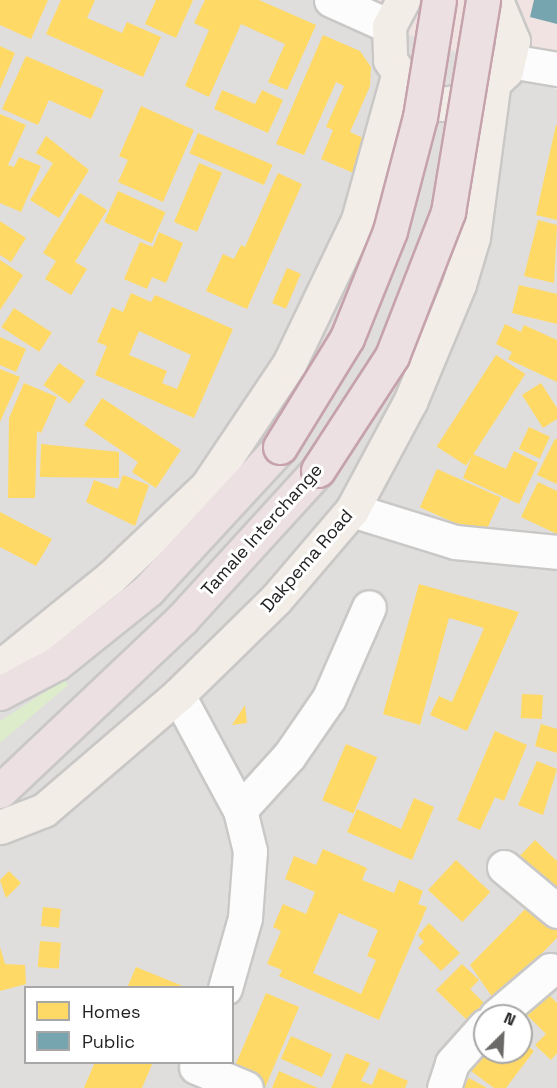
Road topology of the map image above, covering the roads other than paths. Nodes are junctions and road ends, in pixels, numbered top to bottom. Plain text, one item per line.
1 (331, 0) edge
2 (439, 0) edge
3 (496, 1) edge
4 (396, 13) edge
5 (510, 61) junction
6 (557, 69) edge
7 (398, 76) junction
8 (493, 88) junction
9 (352, 510) junction
10 (557, 552) edge
11 (369, 607) dead end
12 (0, 668) edge
13 (0, 693) edge
14 (178, 695) junction
15 (0, 791) edge
16 (240, 810) junction
17 (0, 827) edge
18 (504, 867) dead end
19 (557, 911) edge
20 (555, 972) edge
21 (225, 986) edge
22 (512, 1004) edge
23 (473, 1039) edge
24 (194, 1072) edge
25 (246, 1088) edge
26 (444, 1088) edge

1 - 4 street
2 - 13 highway, bridge
3 - 5 main road
3 - 15 highway, Tamale Interchange, bridge
4 - 7 main road
5 - 6 street
5 - 8 main road
7 - 8 main road
7 - 12 main road
8 - 9 main road, Dakpema Road
9 - 10 street
9 - 14 main road, Dakpema Road
11 - 16 street
14 - 16 street
14 - 17 main road, Dakpema Road
16 - 21 street
18 - 19 street
20 - 22 street
23 - 26 street
24 - 25 street

